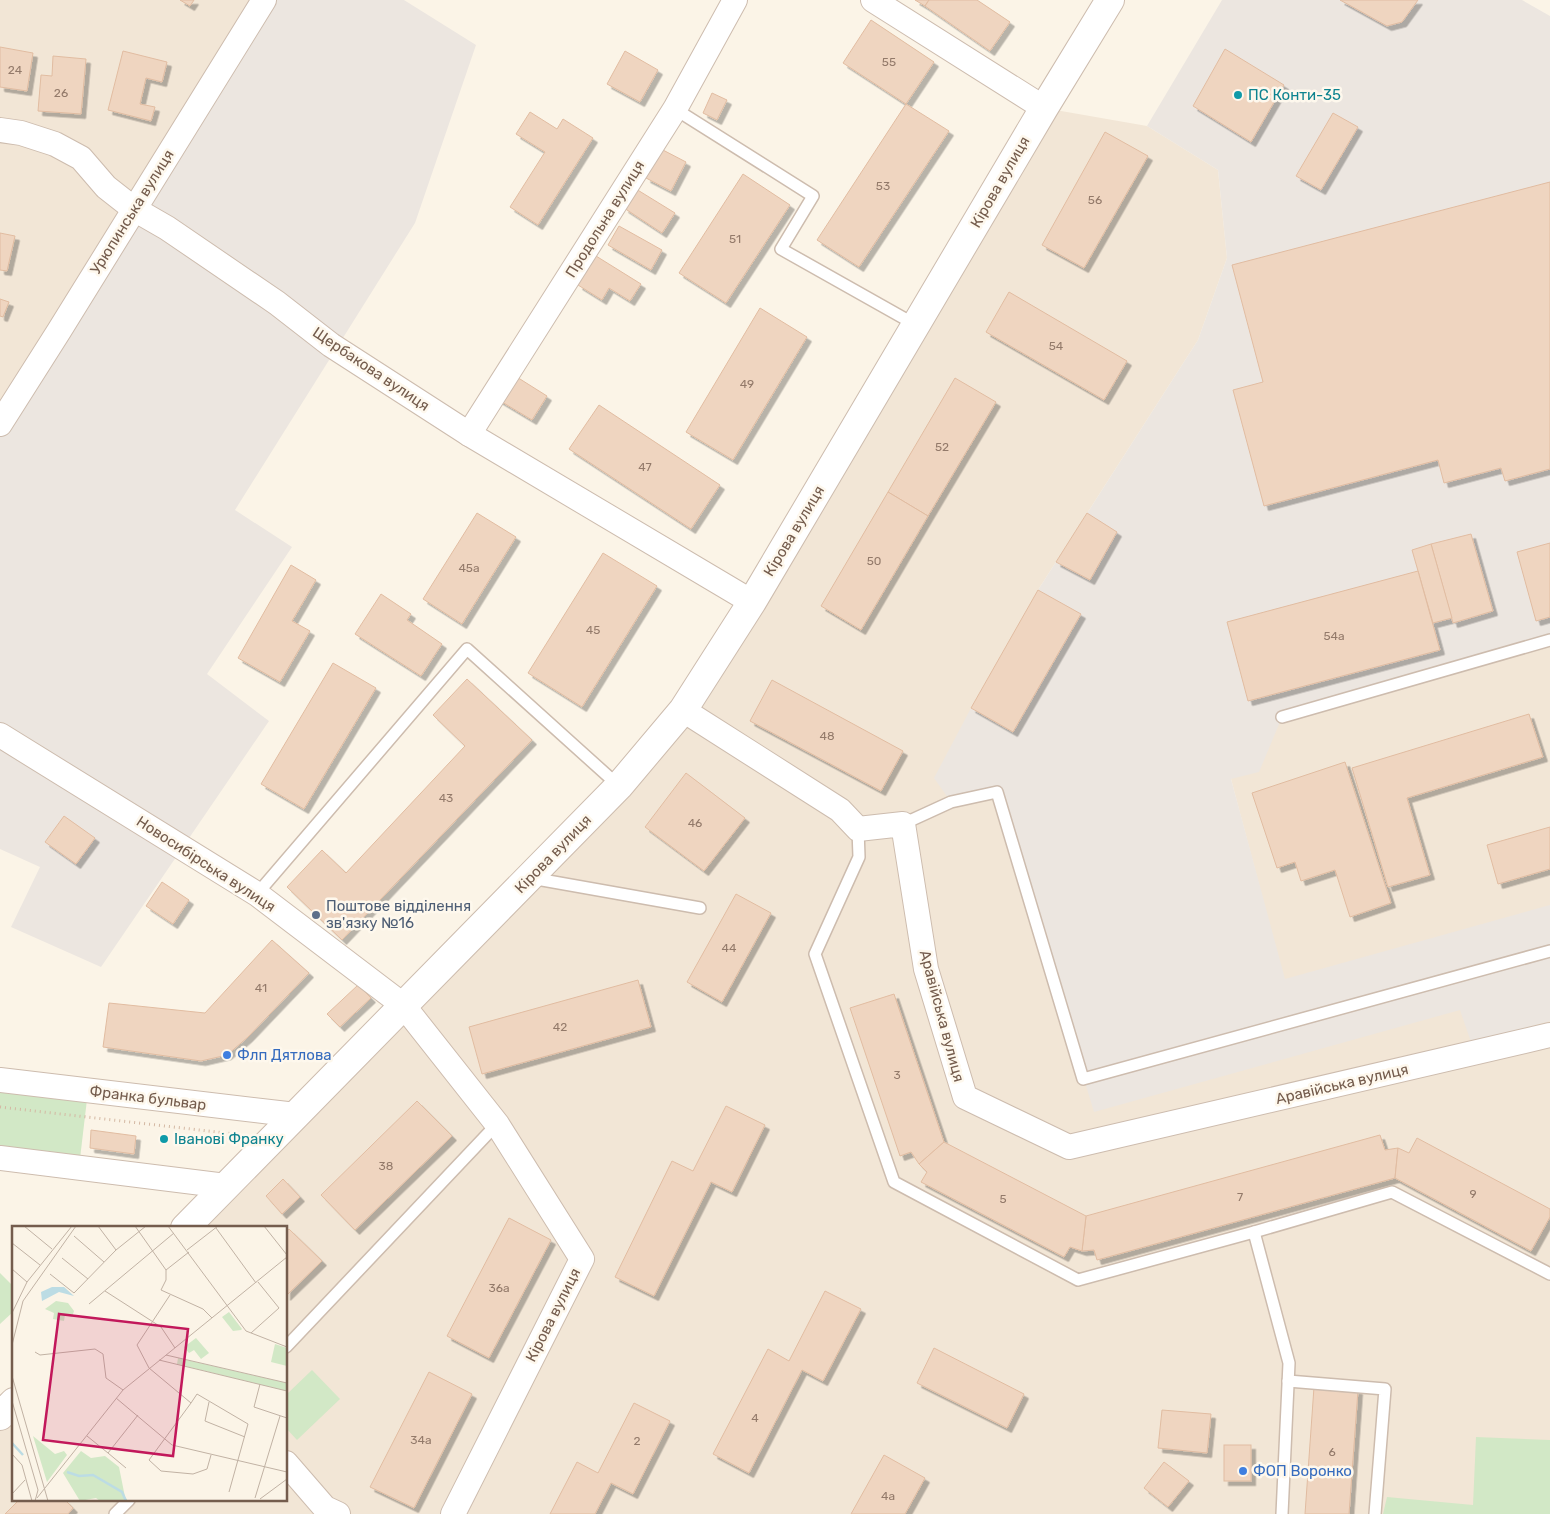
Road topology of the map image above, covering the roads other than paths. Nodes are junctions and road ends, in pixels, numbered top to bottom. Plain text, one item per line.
1 (264, 0) edge
2 (735, 0) edge
3 (874, 0) edge
4 (1110, 0) edge
5 (1044, 108) junction
6 (675, 109) junction
7 (0, 130) edge
8 (134, 209) junction
9 (916, 325) junction
10 (0, 424) edge
11 (469, 434) junction
12 (752, 602) junction
13 (1550, 640) edge
14 (684, 710) junction
15 (1282, 717) dead end
16 (0, 736) edge
17 (620, 786) junction
18 (903, 824) junction
19 (858, 830) junction
20 (529, 878) junction
21 (258, 894) junction
22 (700, 908) dead end
23 (1550, 951) edge
24 (404, 1005) junction
25 (1550, 1035) edge
26 (0, 1080) edge
27 (296, 1115) junction
28 (497, 1124) junction
29 (0, 1158) edge
30 (226, 1186) junction
31 (187, 1226) edge
32 (1254, 1232) junction
33 (1550, 1274) edge
34 (288, 1345) edge
35 (1288, 1381) junction
36 (12, 1404) edge
37 (0, 1416) edge
38 (288, 1465) edge
39 (128, 1502) edge
40 (115, 1514) edge
41 (338, 1514) edge
42 (453, 1514) edge
43 (1282, 1514) edge
44 (1374, 1514) edge

1 - 8 street, Урюпинська вулиця
2 - 6 street, Продольна вулиця
3 - 5 street
4 - 5 street, Кірова вулиця
5 - 9 street, Кірова вулиця
6 - 9 lane
6 - 11 street, Продольна вулиця
7 - 8 street, Щербакова вулиця
8 - 10 street, Урюпинська вулиця
8 - 11 street, Щербакова вулиця
9 - 12 street, Кірова вулиця
11 - 12 street, Щербакова вулиця
12 - 14 street, Кірова вулиця
13 - 15 lane
14 - 17 street, Кірова вулиця
14 - 19 street
16 - 21 street, Новосибірська вулиця
17 - 20 street, Кірова вулиця
17 - 21 lane
18 - 19 street
18 - 23 lane
18 - 25 street, Аравійська вулиця
19 - 32 lane
20 - 22 lane
20 - 24 street, Кірова вулиця
21 - 24 street, Новосибірська вулиця
24 - 27 street, Кірова вулиця
24 - 28 street, Кірова вулиця
26 - 27 street, Франка бульвар
27 - 30 street, Кірова вулиця
28 - 34 lane
28 - 42 street, Кірова вулиця
29 - 30 street
30 - 31 street, Кірова вулиця
32 - 33 lane
32 - 35 lane
35 - 43 lane
35 - 44 lane
36 - 37 street
38 - 41 street
39 - 40 lane

